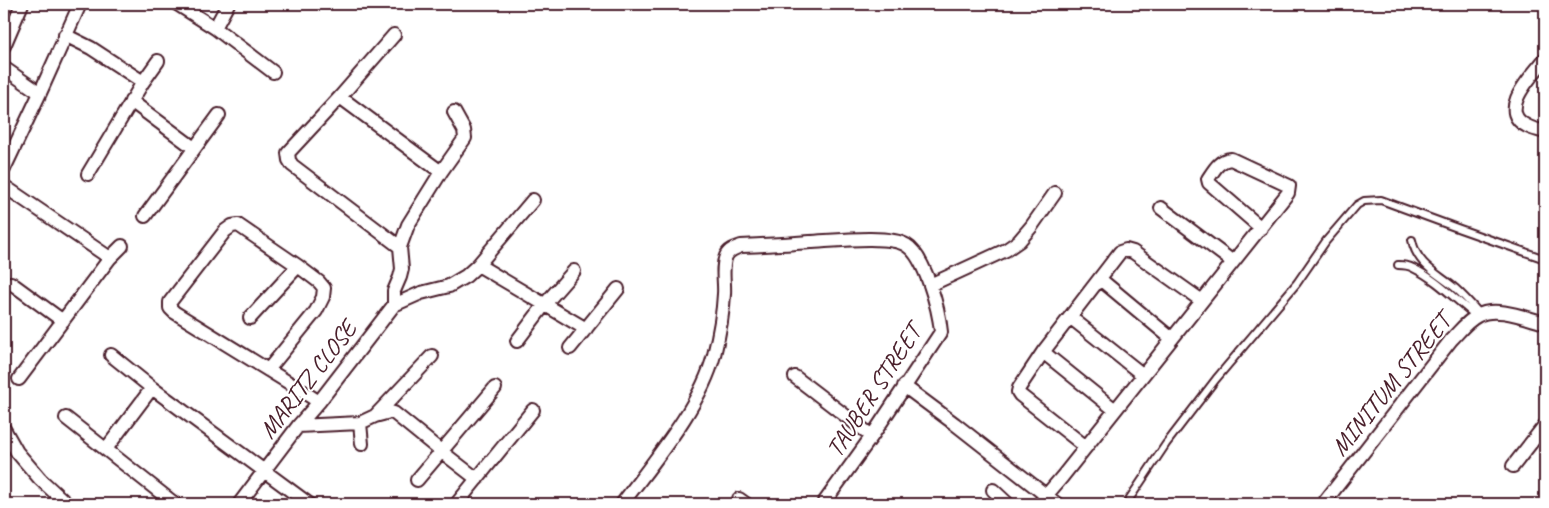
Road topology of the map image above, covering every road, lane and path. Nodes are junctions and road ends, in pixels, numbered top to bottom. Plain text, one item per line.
1 (22, 4) edge
2 (80, 4) edge
3 (176, 4) edge
4 (228, 4) edge
5 (215, 28) junction
6 (65, 35) junction
7 (394, 35) dead end
8 (4, 46) edge
9 (1545, 59) edge
10 (158, 62) dead end
11 (4, 68) edge
12 (273, 72) dead end
13 (143, 82) junction
14 (40, 93) junction
15 (340, 98) junction
16 (132, 101) junction
17 (454, 112) dead end
18 (219, 114) dead end
19 (1545, 132) edge
20 (194, 148) junction
21 (4, 170) edge
22 (441, 172) junction
23 (88, 174) dead end
24 (4, 186) edge
25 (1055, 193) dead end
26 (533, 200) dead end
27 (1161, 208) dead end
28 (145, 216) dead end
29 (1261, 228) junction
30 (1412, 240) dead end
31 (122, 246) dead end
32 (400, 247) junction
33 (110, 258) junction
34 (1545, 258) edge
35 (1233, 262) junction
36 (1398, 265) dead end
37 (298, 266) junction
38 (478, 266) junction
39 (574, 271) dead end
40 (1100, 279) junction
41 (11, 283) dead end
42 (930, 285) junction
43 (618, 289) dead end
44 (1202, 301) junction
45 (394, 304) junction
46 (545, 304) junction
47 (1478, 315) junction
48 (1070, 317) junction
49 (250, 318) dead end
50 (63, 321) junction
51 (1545, 323) edge
52 (586, 329) junction
53 (1172, 339) junction
54 (517, 341) dead end
55 (570, 348) dead end
56 (1043, 352) junction
57 (111, 355) dead end
58 (432, 356) dead end
59 (268, 370) junction
60 (1143, 375) junction
61 (795, 377) dead end
62 (19, 379) dead end
63 (904, 386) junction
64 (152, 388) junction
65 (495, 388) dead end
66 (319, 402) junction
67 (533, 410) dead end
68 (1115, 410) junction
69 (376, 416) junction
70 (66, 418) dead end
71 (360, 423) junction
72 (1545, 424) edge
73 (298, 426) junction
74 (4, 429) edge
75 (872, 436) junction
76 (362, 444) dead end
77 (1086, 447) junction
78 (106, 449) junction
79 (442, 452) junction
80 (1513, 466) dead end
81 (264, 472) junction
82 (477, 479) junction
83 (417, 480) dead end
84 (993, 490) dead end
85 (1043, 500) edge
86 (458, 502) dead end
87 (67, 504) edge
88 (175, 504) edge
89 (239, 504) edge
90 (309, 504) edge
91 (622, 504) edge
92 (823, 504) edge
93 (1008, 504) edge
94 (1056, 504) edge
95 (1126, 504) edge
96 (1322, 504) edge

1 - 8 street
2 - 6 street
3 - 5 street
4 - 5 street
5 - 12 street
6 - 13 street
6 - 14 street
7 - 15 street
9 - 19 street
10 - 13 street
11 - 14 street
13 - 16 street
14 - 21 street
15 - 22 street
15 - 32 street
16 - 20 street
16 - 23 street
17 - 22 street
18 - 20 street
20 - 28 street
22 - 32 street
24 - 33 street
25 - 42 street
26 - 38 street
27 - 35 street
29 - 29 street
29 - 35 street
30 - 47 lane
31 - 33 street
32 - 45 street
33 - 50 street
34 - 95 lane
35 - 44 street
36 - 47 lane
37 - 49 street
37 - 59 street
37 - 59 street
38 - 45 street
38 - 46 street
39 - 46 street
40 - 44 street
40 - 48 street
40 - 53 street
41 - 50 street
42 - 63 street, TAUBER STREET
42 - 91 street, TAUBER STREET
43 - 52 street
44 - 53 street
45 - 66 street, MARITZ CLOSE
46 - 52 street
46 - 54 street
47 - 51 street, MINITUM STREET
47 - 96 street, MINITUM STREET
48 - 56 street
48 - 60 street
50 - 62 street
52 - 55 street
53 - 60 street
56 - 68 street
56 - 77 street
57 - 64 street
58 - 69 street
59 - 66 street
60 - 68 street
61 - 75 street
63 - 75 street, TAUBER STREET
63 - 85 street
64 - 78 street
64 - 81 street
65 - 79 street
66 - 73 street, MARITZ CLOSE
67 - 82 street
68 - 77 street
69 - 71 street
69 - 79 street
70 - 78 street
71 - 73 street
71 - 76 street
72 - 80 street
73 - 81 street, MARITZ CLOSE
74 - 87 street
75 - 92 street, TAUBER STREET
77 - 85 street
78 - 88 street
79 - 82 street
79 - 83 street
81 - 89 street, MARITZ CLOSE
81 - 90 street
82 - 86 street
84 - 93 street
85 - 94 street

